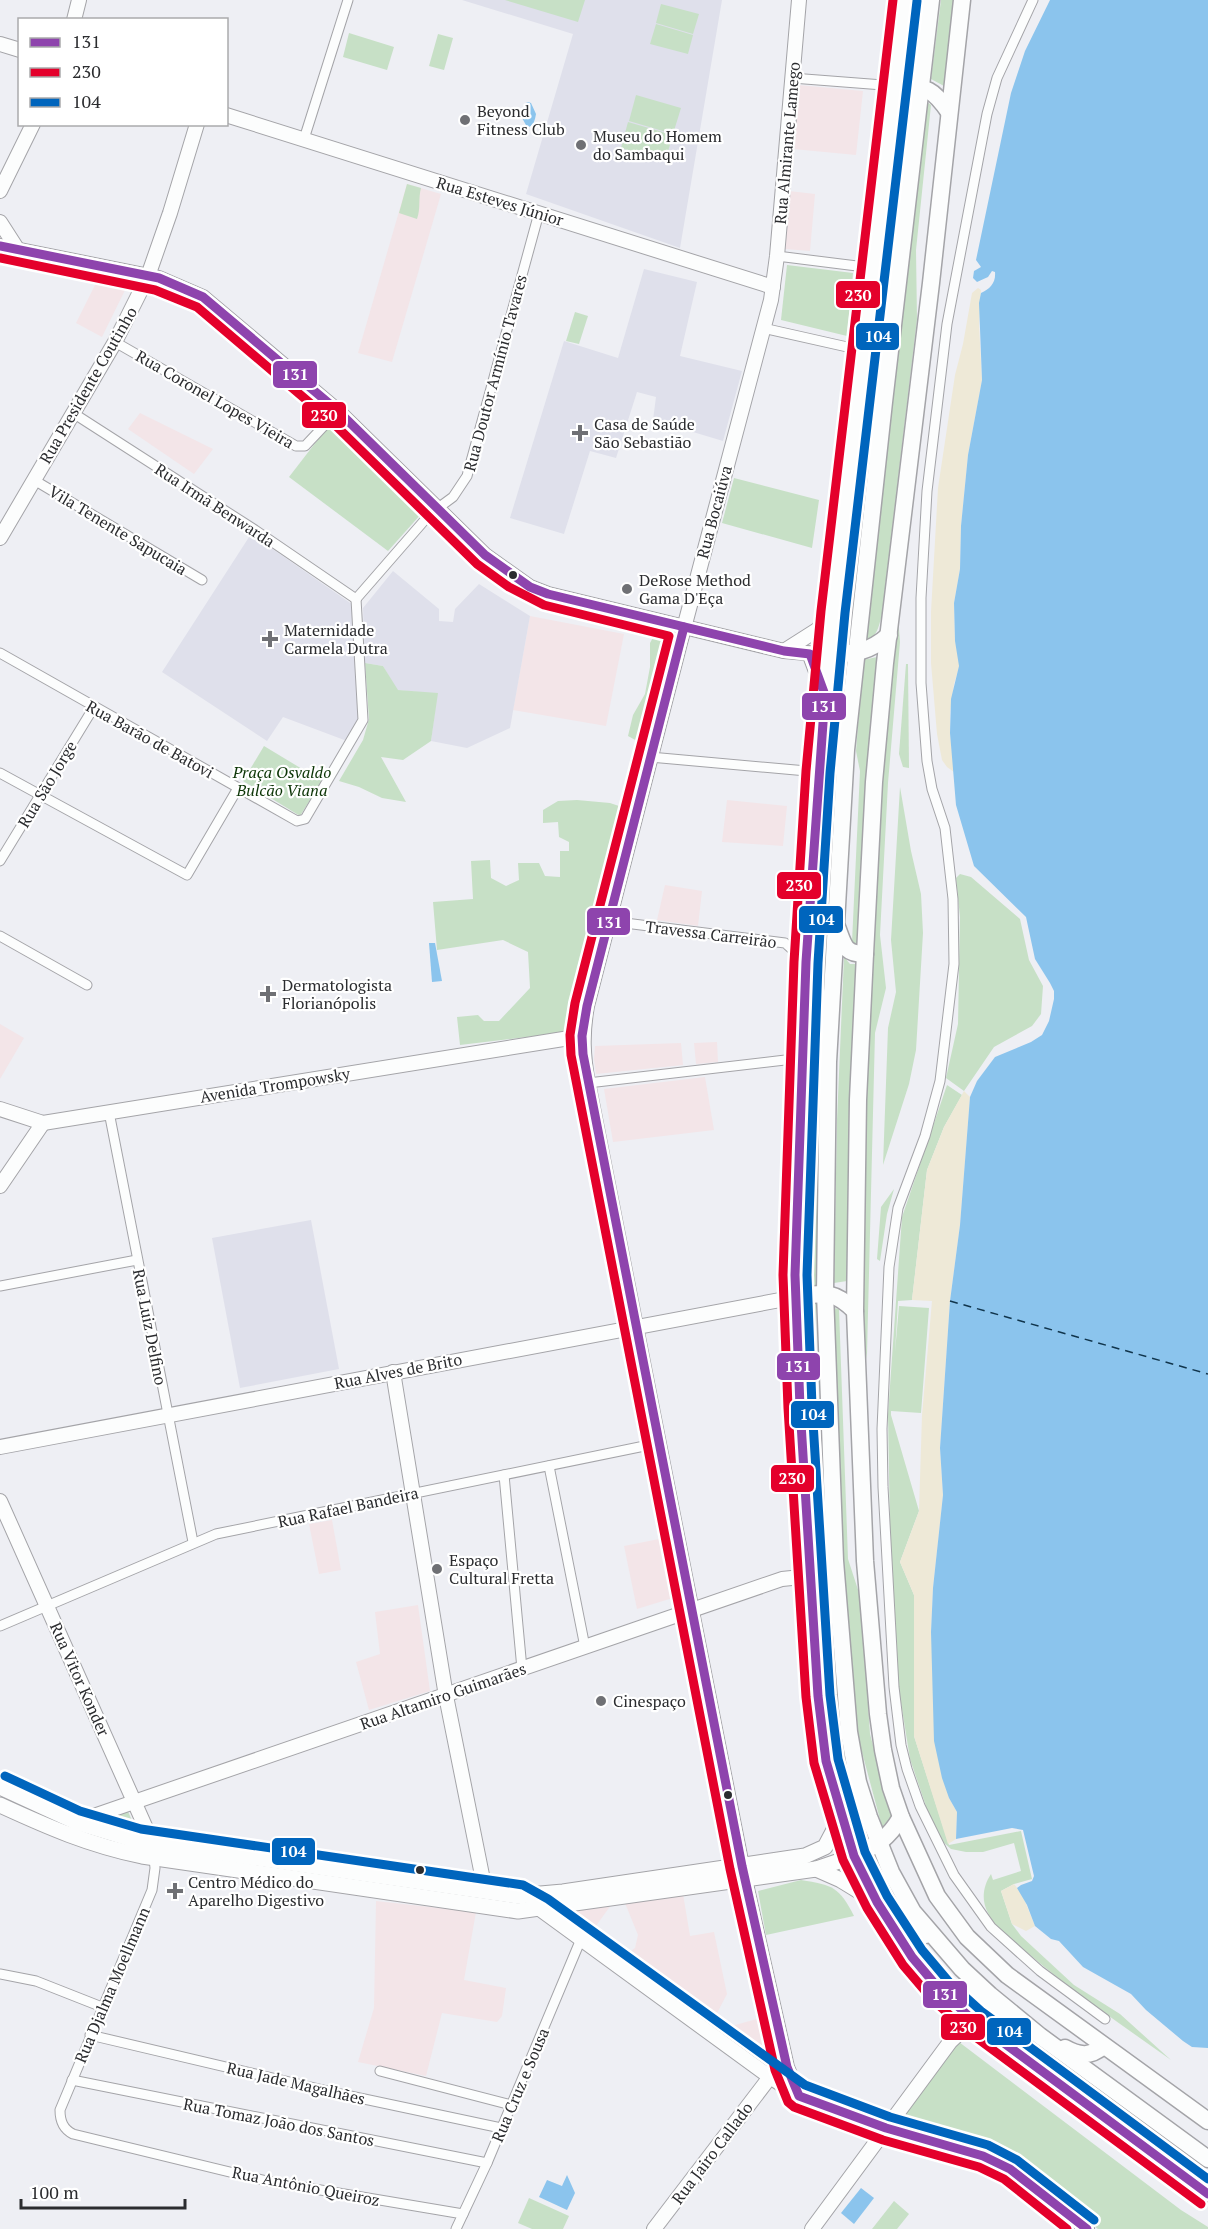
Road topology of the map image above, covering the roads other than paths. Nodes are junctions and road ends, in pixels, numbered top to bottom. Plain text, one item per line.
1 (79, 0) edge
2 (348, 0) edge
3 (799, 0) edge
4 (905, 0) edge
5 (932, 0) edge
6 (962, 0) edge
7 (1033, 0) edge
8 (74, 18) edge
9 (0, 44) edge
10 (18, 49) edge
11 (792, 78) junction
12 (896, 86) junction
13 (921, 88) junction
14 (950, 112) junction
15 (228, 116) edge
16 (32, 126) edge
17 (196, 126) edge
18 (304, 139) junction
19 (0, 190) edge
20 (539, 213) junction
21 (0, 222) edge
22 (0, 246) edge
23 (18, 250) junction
24 (777, 256) junction
25 (873, 268) junction
26 (148, 276) junction
27 (773, 286) junction
28 (764, 328) junction
29 (115, 342) junction
30 (865, 351) junction
31 (884, 402) junction
32 (338, 411) junction
33 (73, 413) junction
34 (34, 480) junction
35 (846, 502) junction
36 (438, 507) junction
37 (0, 538) edge
38 (202, 580) dead end
39 (356, 599) junction
40 (833, 612) junction
41 (684, 627) junction
42 (888, 634) junction
43 (784, 651) junction
44 (0, 653) edge
45 (810, 654) junction
46 (856, 654) junction
47 (828, 655) junction
48 (825, 695) junction
49 (94, 707) junction
50 (846, 750) junction
51 (650, 757) junction
52 (818, 772) junction
53 (0, 773) edge
54 (238, 789) junction
55 (39, 796) junction
56 (0, 861) edge
57 (609, 921) junction
58 (836, 924) junction
59 (0, 936) edge
60 (865, 954) junction
61 (806, 962) junction
62 (87, 985) dead end
63 (582, 1036) junction
64 (802, 1058) junction
65 (828, 1062) junction
66 (588, 1083) junction
67 (0, 1109) edge
68 (109, 1112) junction
69 (43, 1123) junction
70 (0, 1186) edge
71 (137, 1260) junction
72 (0, 1286) edge
73 (825, 1293) junction
74 (796, 1297) junction
75 (855, 1311) junction
76 (636, 1326) junction
77 (393, 1372) junction
78 (167, 1415) junction
79 (659, 1443) junction
80 (0, 1447) edge
81 (549, 1466) junction
82 (504, 1475) junction
83 (412, 1494) junction
84 (0, 1501) edge
85 (193, 1542) junction
86 (835, 1561) junction
87 (811, 1576) junction
88 (48, 1605) junction
89 (692, 1611) junction
90 (0, 1626) edge
91 (585, 1647) junction
92 (522, 1669) junction
93 (816, 1669) junction
94 (446, 1696) junction
95 (0, 1787) edge
96 (134, 1802) junction
97 (0, 1804) edge
98 (842, 1815) junction
99 (901, 1817) junction
100 (76, 1822) junction
101 (879, 1843) junction
102 (154, 1851) junction
103 (854, 1856) junction
104 (816, 1869) junction
105 (743, 1872) junction
106 (485, 1890) junction
107 (518, 1896) junction
108 (877, 1902) junction
109 (541, 1909) junction
110 (581, 1939) junction
111 (941, 1945) junction
112 (962, 1969) junction
113 (0, 1974) edge
114 (102, 2007) junction
115 (1105, 2019) dead end
116 (973, 2020) junction
117 (90, 2035) junction
118 (1040, 2036) junction
119 (1104, 2046) junction
120 (380, 2071) dead end
121 (770, 2077) junction
122 (72, 2080) junction
123 (799, 2096) junction
124 (512, 2105) junction
125 (60, 2110) joint
126 (1096, 2110) junction
127 (1208, 2121) edge
128 (501, 2128) junction
129 (886, 2128) junction
130 (1208, 2159) edge
131 (487, 2163) junction
132 (1192, 2182) junction
133 (1208, 2194) edge
134 (1208, 2203) edge
135 (463, 2214) junction
136 (456, 2229) edge
137 (654, 2229) edge
138 (812, 2229) edge
139 (1087, 2229) edge

1 - 8 main road
2 - 18 street
3 - 11 main road, Rua Almirante Lamego
4 - 12 main road
5 - 13 highway
6 - 14 highway
7 - 115 street
9 - 10 main road
11 - 12 street
11 - 24 main road, Rua Almirante Lamego
12 - 13 highway
12 - 25 main road
13 - 14 highway
13 - 31 highway
14 - 42 highway
15 - 18 main road, Rua Esteves Júnior
16 - 19 main road
17 - 26 main road, Rua Presidente Coutinho
18 - 20 main road, Rua Esteves Júnior
20 - 27 main road, Rua Esteves Júnior
20 - 36 street, Rua Doutor Armínio Tavares
21 - 23 main road
22 - 23 main road
23 - 26 main road
24 - 25 street
24 - 27 main road, Rua Almirante Lamego
25 - 30 main road
26 - 29 main road, Rua Presidente Coutinho
26 - 32 main road
27 - 28 main road, Rua Bocaiúva
28 - 30 street
28 - 41 main road, Rua Bocaiúva
29 - 32 street, Rua Coronel Lopes Vieira
29 - 33 main road, Rua Presidente Coutinho
30 - 35 main road
31 - 35 highway
31 - 46 highway
32 - 36 main road
33 - 34 main road, Rua Presidente Coutinho
33 - 39 street, Rua Irmã Benwarda
34 - 37 main road, Rua Presidente Coutinho
34 - 38 street, Vila Tenente Sapucaia
35 - 40 main road
36 - 39 street, Rua Doutor Armínio Tavares
36 - 41 main road
39 - 54 street, Rua Barão de Batovi
40 - 43 main road
40 - 47 main road
41 - 43 main road
41 - 51 main road, Rua Bocaiúva
42 - 46 highway
42 - 60 highway
43 - 45 main road
44 - 49 street, Rua Barão de Batovi
45 - 47 main road
45 - 48 main road
46 - 47 highway
46 - 50 highway
47 - 48 main road
48 - 50 highway
48 - 52 main road
49 - 54 street, Rua Barão de Batovi
49 - 55 street, Rua São Jorge
50 - 58 highway
51 - 52 street
51 - 57 main road, Rua Bocaiúva
52 - 61 main road
53 - 55 street
54 - 55 street
55 - 56 street, Rua São Jorge
57 - 61 street, Travessa Carreirão
57 - 63 main road, Rua Bocaiúva
58 - 60 highway
58 - 65 highway
59 - 62 street
60 - 75 highway
61 - 64 main road
61 - 65 highway
63 - 66 main road, Rua Bocaiúva
63 - 68 main road, Avenida Trompowsky
64 - 66 street
64 - 74 main road
65 - 73 highway
66 - 76 main road, Rua Bocaiúva
67 - 69 main road
68 - 69 main road, Avenida Trompowsky
68 - 71 street, Rua Luiz Delfino
69 - 70 main road
71 - 72 street
71 - 78 street, Rua Luiz Delfino
73 - 74 highway
73 - 75 highway
73 - 86 highway
74 - 76 main road, Rua Alves de Brito
74 - 87 main road
75 - 99 highway
76 - 77 main road, Rua Alves de Brito
76 - 79 main road, Rua Bocaiúva
77 - 78 main road, Rua Alves de Brito
77 - 83 main road
78 - 80 main road, Rua Alves de Brito
78 - 85 street, Rua Luiz Delfino
79 - 81 street, Rua Rafael Bandeira
79 - 89 main road, Rua Bocaiúva
81 - 82 street, Rua Rafael Bandeira
81 - 91 street
82 - 83 street, Rua Rafael Bandeira
82 - 92 street
83 - 85 street, Rua Rafael Bandeira
83 - 94 main road
84 - 88 main road, Rua Vitor Konder
85 - 88 street, Rua Rafael Bandeira
86 - 93 highway
86 - 101 highway
87 - 89 main road, Rua Altamiro Guimarães
87 - 93 main road
88 - 90 street, Rua Rafael Bandeira
88 - 96 main road, Rua Vitor Konder
89 - 91 main road, Rua Altamiro Guimarães
89 - 105 main road, Rua Bocaiúva
91 - 92 main road, Rua Altamiro Guimarães
92 - 94 main road, Rua Altamiro Guimarães
93 - 98 main road
94 - 96 main road, Rua Altamiro Guimarães
94 - 106 main road
95 - 100 main road
96 - 100 main road, Rua Altamiro Guimarães
96 - 102 main road, Rua Vitor Konder
97 - 102 main road
98 - 103 main road
98 - 105 main road
99 - 101 highway
99 - 119 highway
100 - 102 main road
101 - 103 highway
101 - 111 highway
102 - 106 main road
102 - 109 main road
102 - 114 street, Rua Djalma Moellmann
103 - 104 main road
103 - 108 main road
104 - 105 main road
104 - 108 main road
105 - 107 main road
105 - 109 main road
105 - 123 main road, Rua Bocaiúva
106 - 107 main road
107 - 109 main road
108 - 111 highway
108 - 116 main road
109 - 110 main road
110 - 121 main road
110 - 124 street, Rua Cruz e Sousa
111 - 112 highway
112 - 118 highway
112 - 126 highway
113 - 114 street
114 - 117 street, Rua Djalma Moellmann
116 - 126 main road
116 - 129 main road
117 - 122 street, Rua Djalma Moellmann
117 - 128 street, Rua Jade Magalhães
118 - 119 highway
118 - 130 highway
119 - 127 highway
120 - 124 street
121 - 123 main road
121 - 137 main road, Rua Jairo Callado
122 - 125 street, Rua Djalma Moellmann
122 - 131 street, Rua Tomaz João dos Santos
123 - 129 main road
124 - 128 street, Rua Cruz e Sousa
125 - 135 street, Rua Antônio Queiroz
126 - 132 main road
128 - 131 street, Rua Cruz e Sousa
129 - 138 main road
129 - 139 main road
131 - 135 street, Rua Cruz e Sousa
132 - 133 main road
132 - 134 main road
135 - 136 street, Rua Cruz e Sousa

